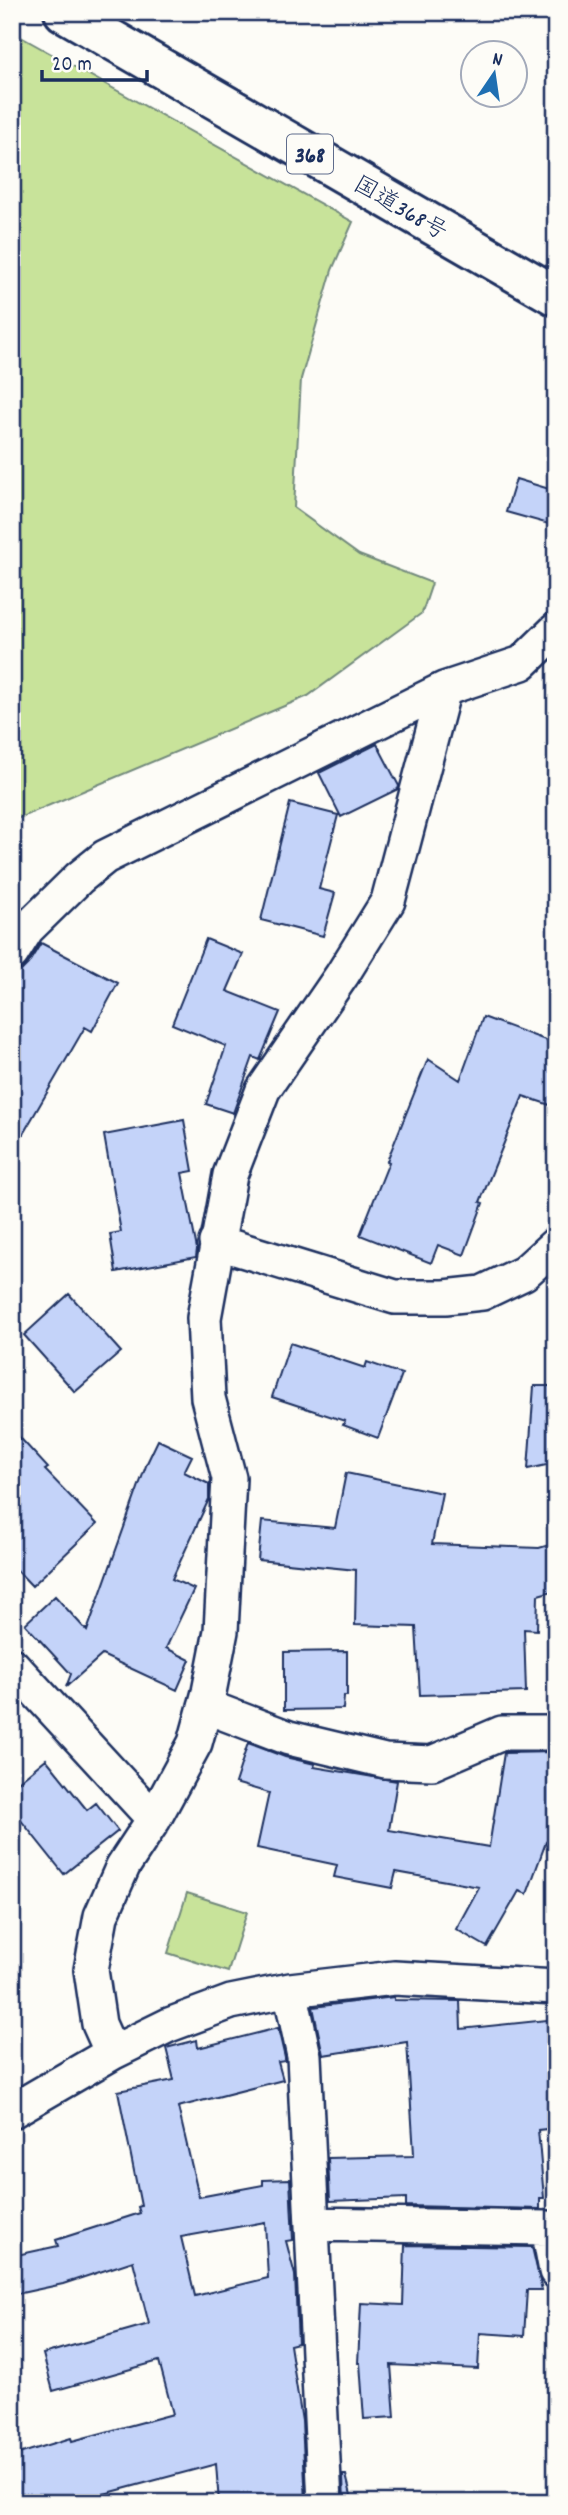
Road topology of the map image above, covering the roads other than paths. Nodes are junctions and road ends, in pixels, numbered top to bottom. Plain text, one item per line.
1 (64, 12) edge
2 (556, 296) edge
3 (556, 631) edge
4 (444, 689) junction
5 (12, 953) edge
6 (216, 1242) junction
7 (556, 1244) edge
8 (12, 1664) edge
9 (205, 1706) junction
10 (556, 1733) edge
11 (154, 1819) junction
12 (556, 1987) edge
13 (290, 1990) junction
14 (112, 2053) junction
15 (12, 2111) edge
16 (312, 2224) junction
17 (556, 2271) edge
18 (325, 2503) edge

1 - 2 highway, 国道368号 / 368
3 - 4 street
4 - 5 street
4 - 6 street
6 - 7 street
6 - 9 street
8 - 11 street
9 - 10 street
9 - 11 street
11 - 14 street
12 - 13 street
13 - 14 street
13 - 16 street
14 - 15 street
16 - 17 street
16 - 18 street

